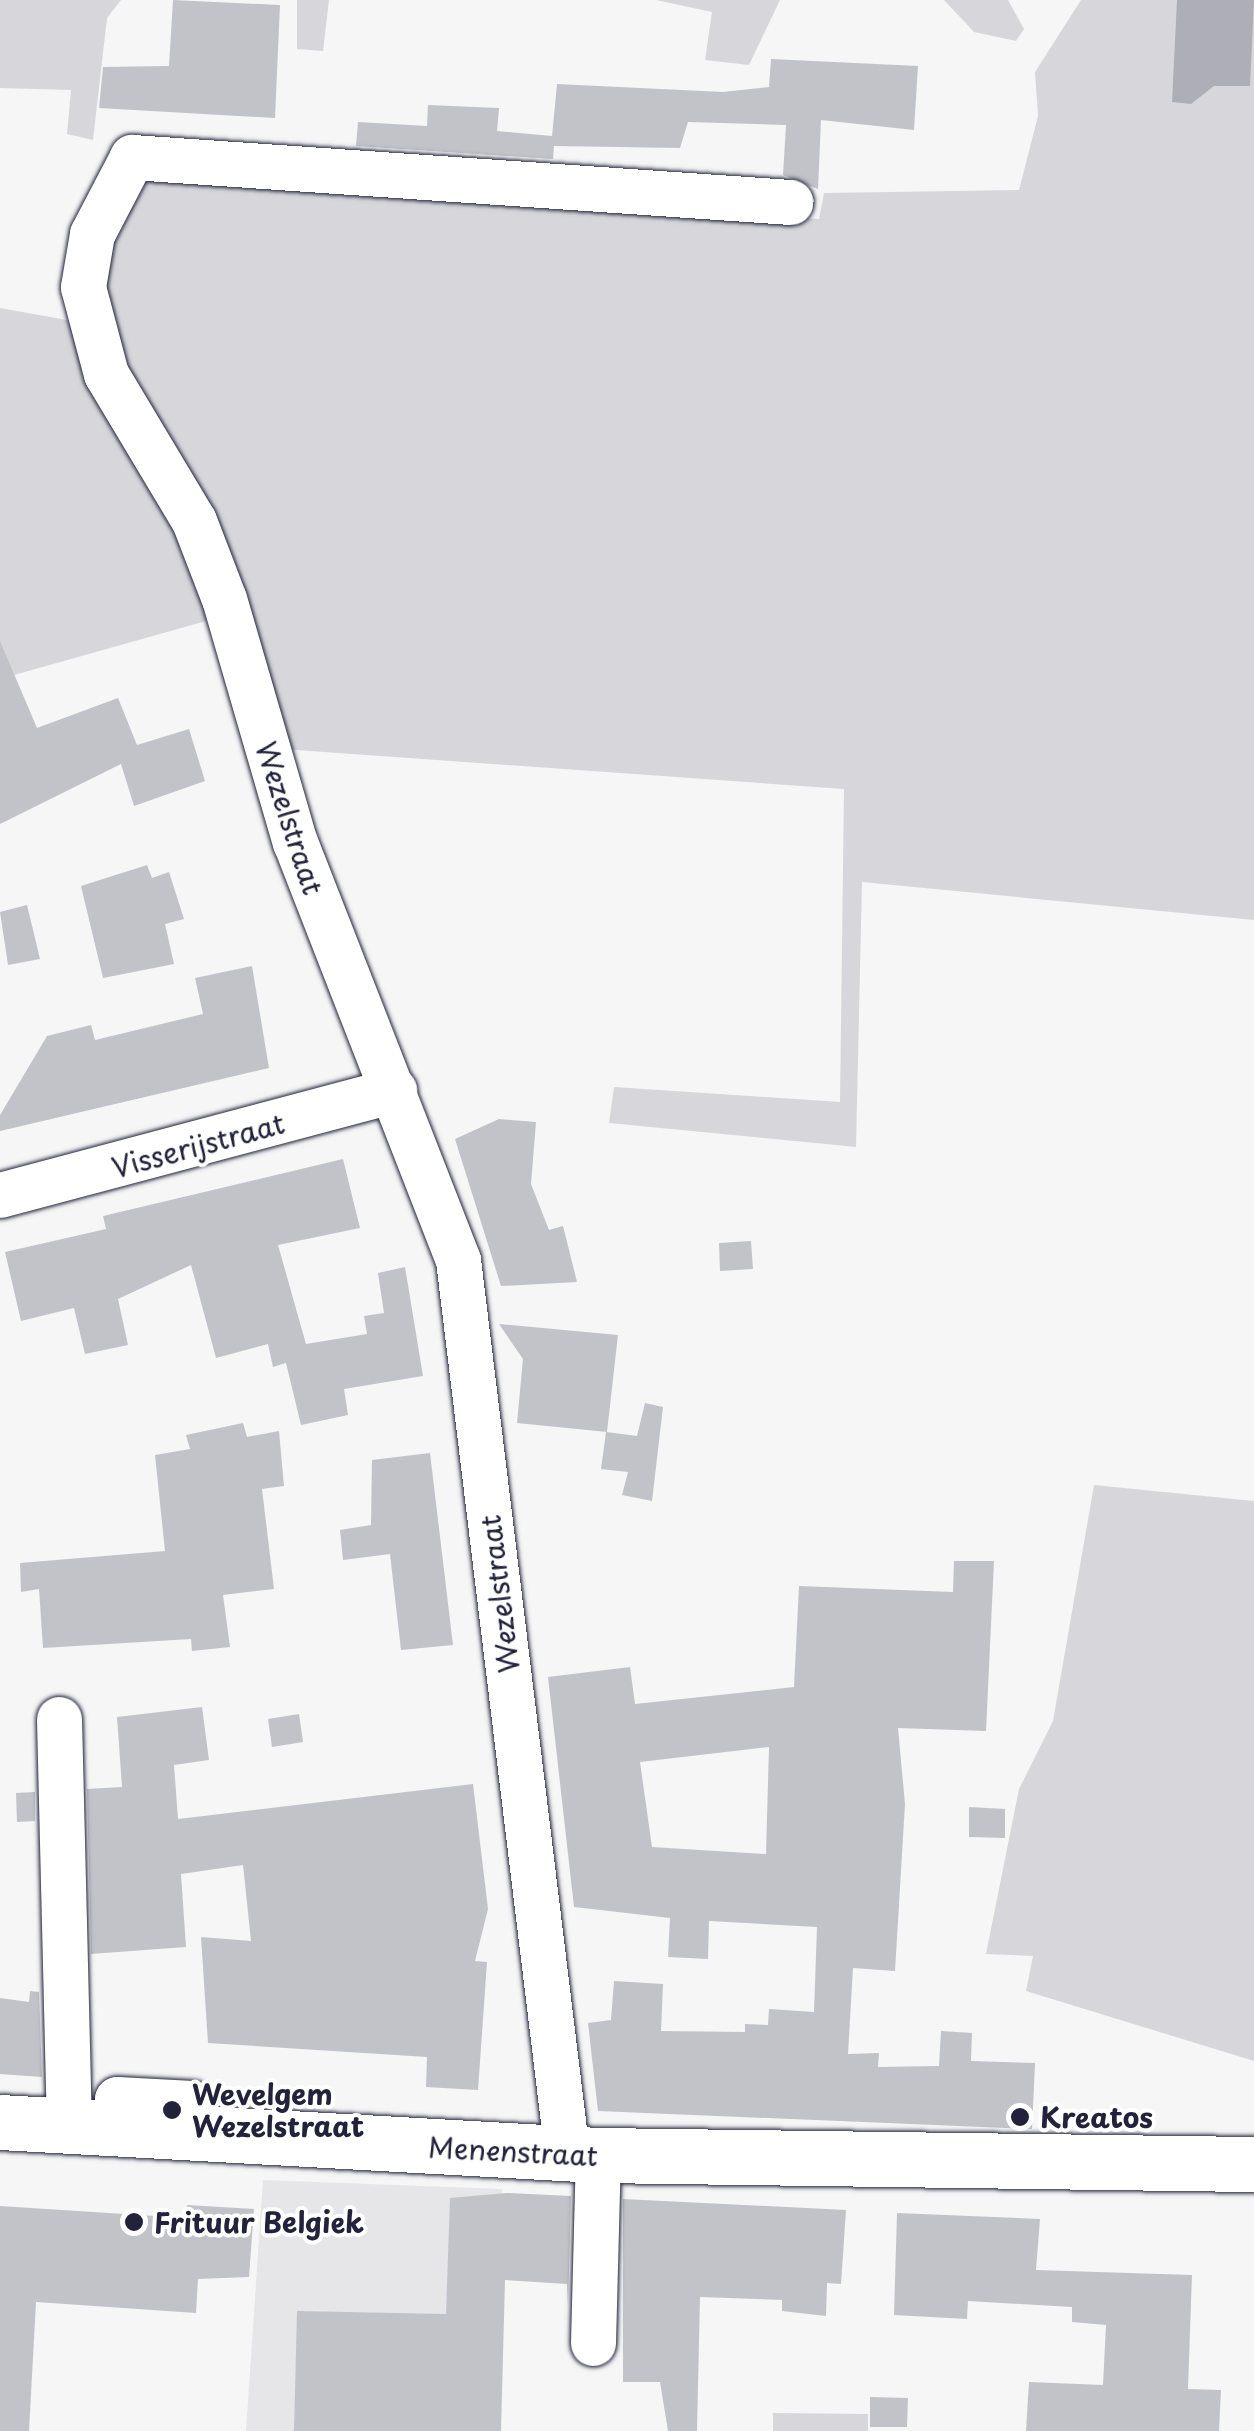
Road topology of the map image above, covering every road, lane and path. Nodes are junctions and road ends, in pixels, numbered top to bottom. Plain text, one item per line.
1 (790, 202) dead end
2 (394, 1090) junction
3 (0, 1195) edge
4 (59, 1720) dead end
5 (0, 2122) edge
6 (69, 2126) junction
7 (582, 2155) junction
8 (1254, 2164) edge
9 (1026, 2165) junction
10 (1254, 2201) edge
11 (594, 2343) dead end

1 - 2 street, Wezelstraat
2 - 3 street, Visserijstraat
2 - 7 street, Wezelstraat
4 - 6 street
5 - 6 main road, Menenstraat
6 - 7 main road, Menenstraat
7 - 9 main road, Menenstraat
7 - 11 street, Wezelstraat
8 - 9 main road, Menenstraat
9 - 10 main road, Menenstraat

